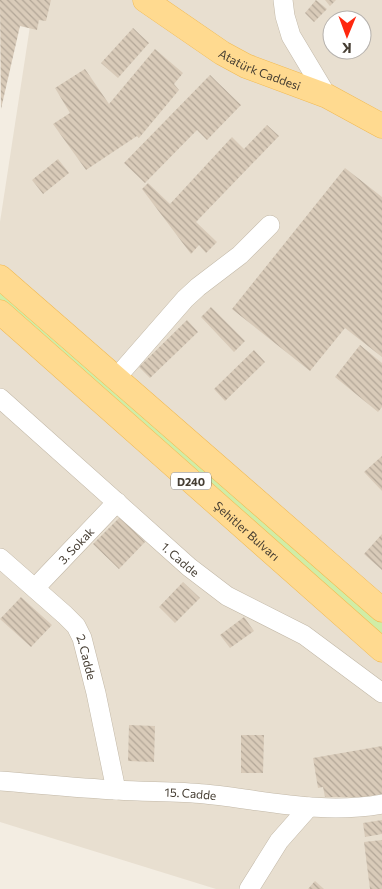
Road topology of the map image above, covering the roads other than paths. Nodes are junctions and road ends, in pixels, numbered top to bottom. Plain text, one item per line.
1 (145, 0) edge
2 (283, 0) edge
3 (327, 96) junction
4 (382, 126) edge
5 (270, 225) dead end
6 (0, 277) edge
7 (0, 312) edge
8 (116, 378) junction
9 (0, 398) edge
10 (117, 502) junction
11 (0, 558) edge
12 (35, 588) junction
13 (382, 610) edge
14 (382, 650) edge
15 (382, 693) edge
16 (0, 781) edge
17 (116, 790) junction
18 (382, 804) edge
19 (309, 807) junction
20 (249, 889) edge

1 - 3 main road, Atatürk Caddesi
2 - 3 street
3 - 4 main road, Atatürk Caddesi
5 - 8 street
6 - 8 main road, D240
7 - 14 main road, Şehitler Bulvarı / D240
8 - 13 main road, D240
9 - 10 street, 1. Cadde
10 - 12 street, 3. Sokak
10 - 15 street, 1. Cadde
11 - 12 street, 2. Cadde
12 - 17 street, 2. Cadde
16 - 17 street, 15. Cadde
17 - 19 street, 15. Cadde
18 - 19 street, 15. Cadde
19 - 20 street

